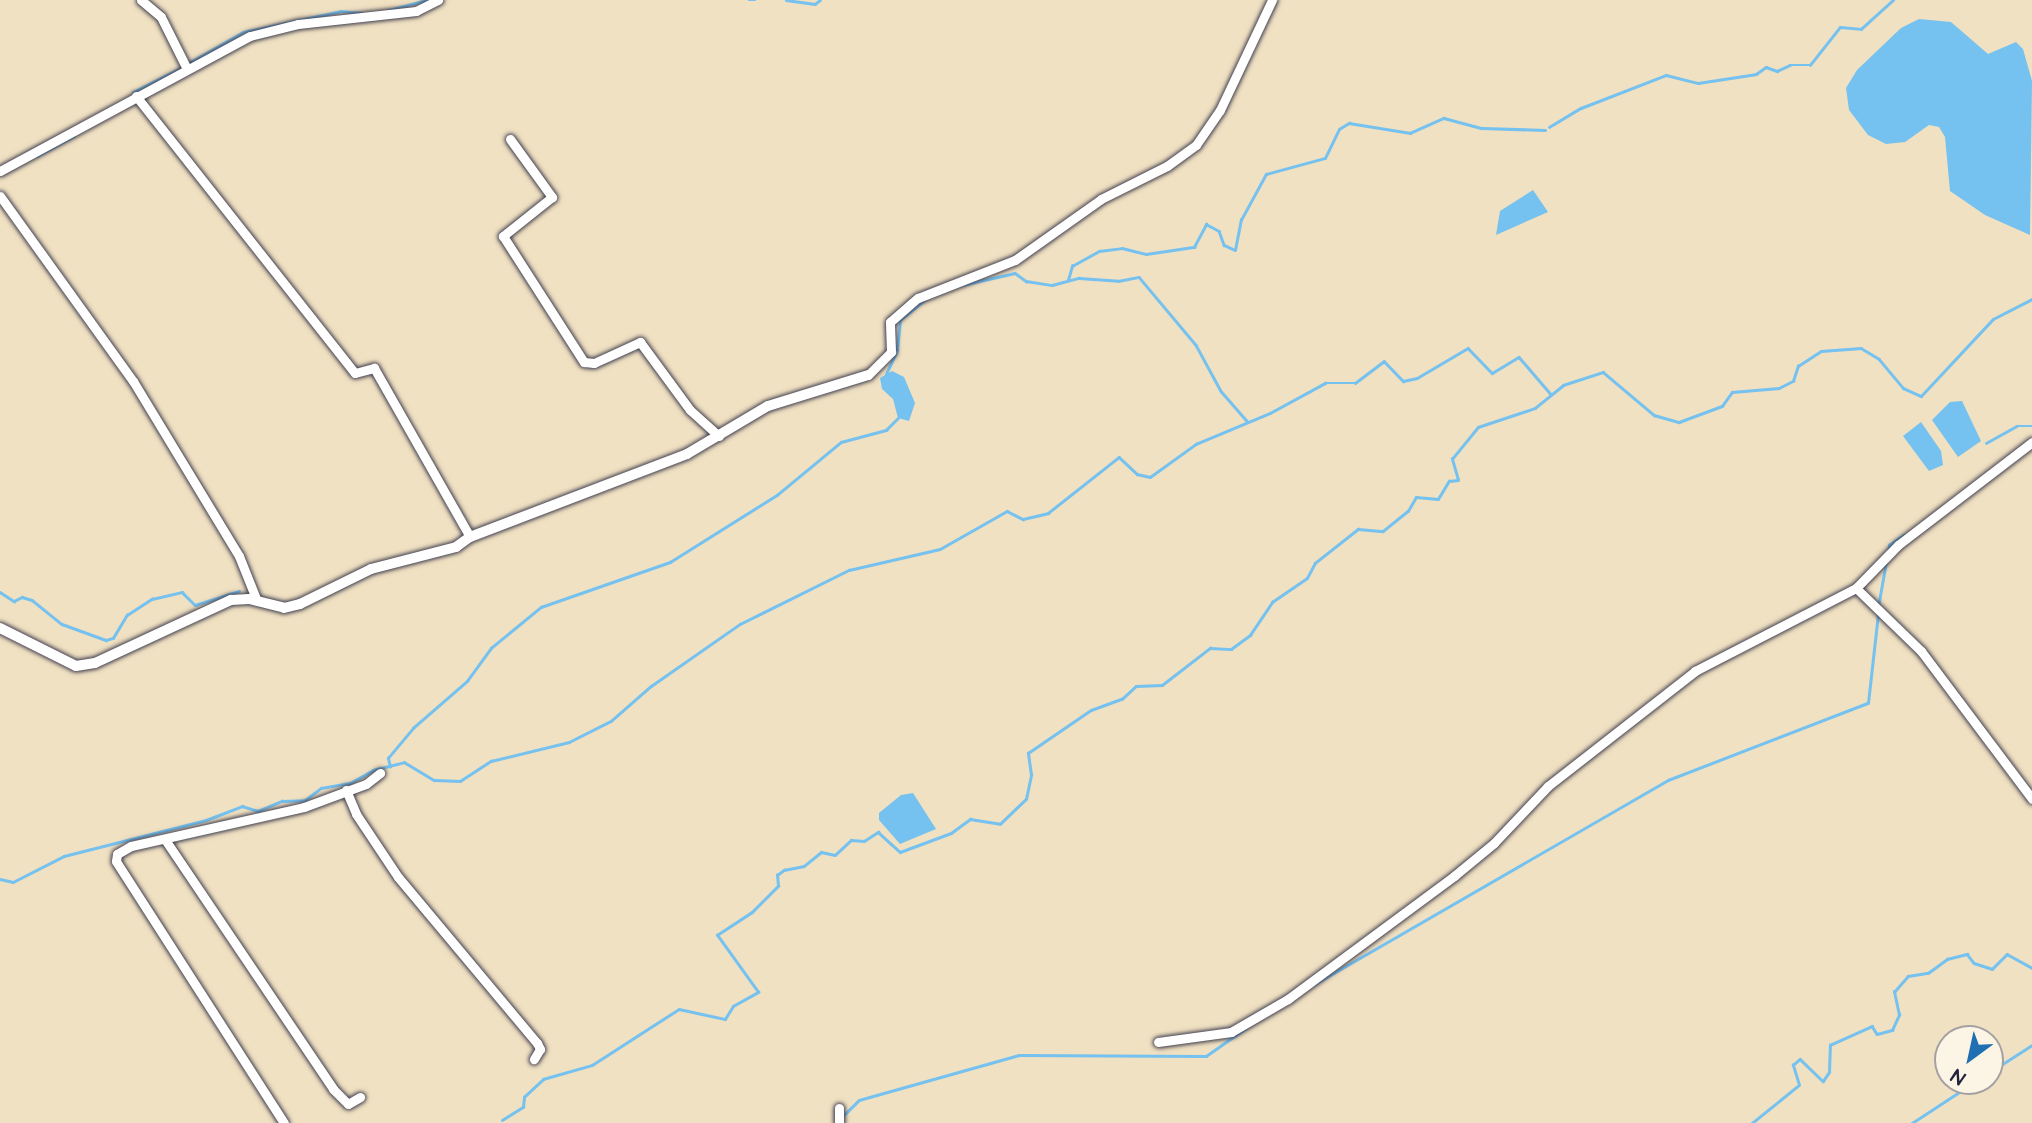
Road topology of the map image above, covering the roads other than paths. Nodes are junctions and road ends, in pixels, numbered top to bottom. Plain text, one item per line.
1 (141, 0) edge
2 (438, 0) edge
3 (1272, 0) edge
4 (187, 69) junction
5 (136, 96) junction
6 (510, 139) dead end
7 (0, 171) edge
8 (0, 196) edge
9 (868, 375) joint
10 (719, 436) junction
11 (2032, 442) edge
12 (470, 537) junction
13 (1856, 588) junction
14 (257, 601) junction
15 (0, 628) edge
16 (380, 773) dead end
17 (345, 790) junction
18 (2032, 799) edge
19 (166, 841) junction
20 (1158, 1042) dead end
21 (534, 1059) dead end
22 (360, 1097) dead end
23 (839, 1108) dead end
24 (285, 1123) edge
25 (839, 1123) edge

1 - 4 street
2 - 4 street
3 - 9 street
4 - 5 street
5 - 7 street
5 - 12 street
6 - 10 street
8 - 14 street
9 - 10 street
10 - 12 street
11 - 13 street
12 - 14 street
13 - 18 street
13 - 20 street
14 - 15 street
16 - 17 street
17 - 19 street
17 - 21 street
19 - 22 street
19 - 24 street
23 - 25 street

